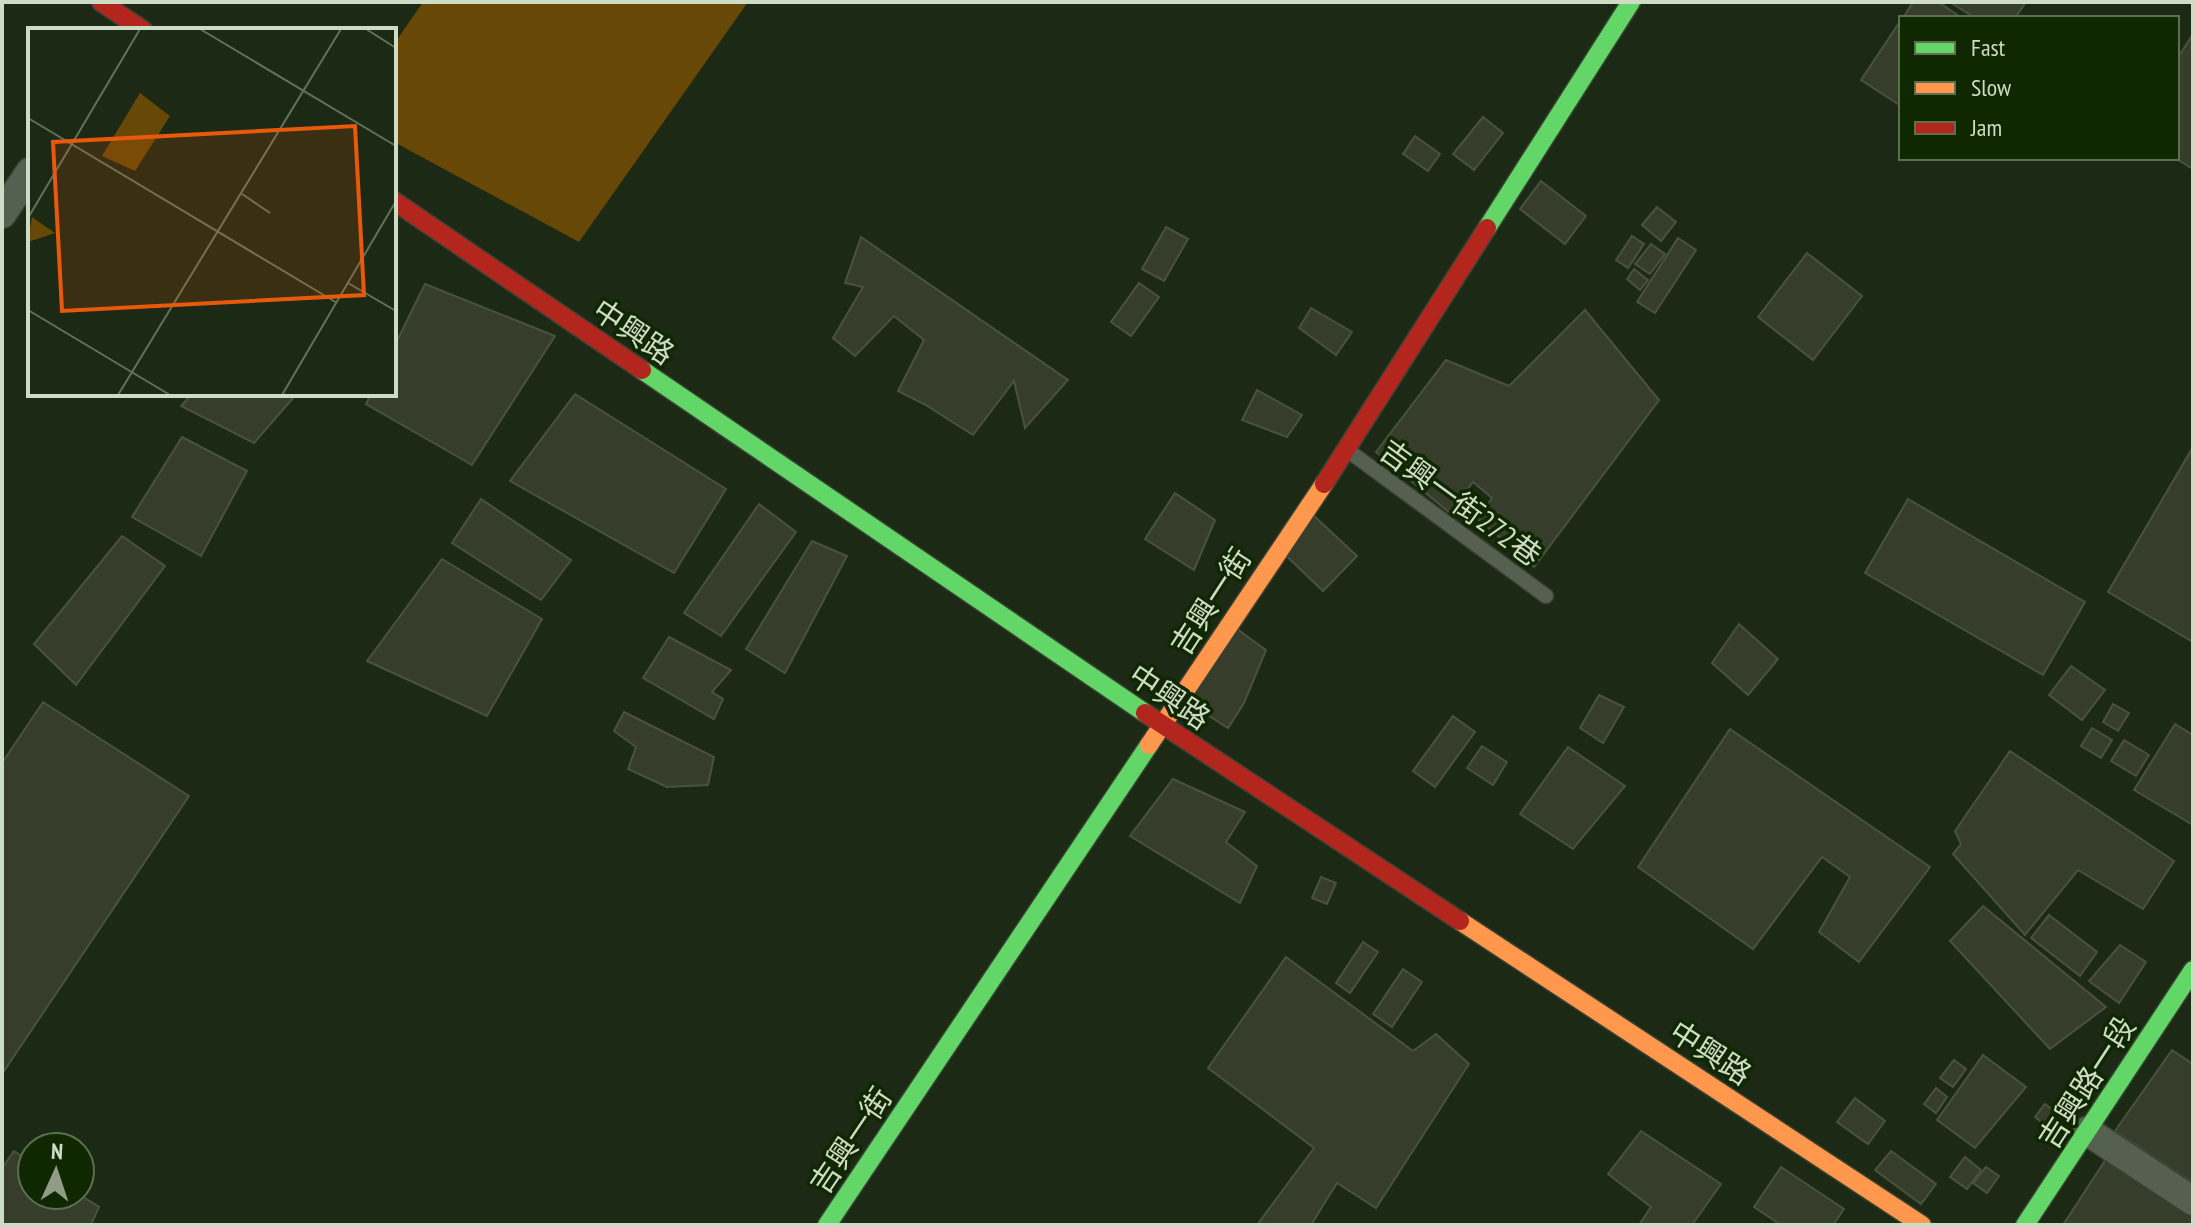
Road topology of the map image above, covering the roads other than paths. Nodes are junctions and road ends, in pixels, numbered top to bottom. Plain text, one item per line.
1 (101, 2) edge
2 (1631, 2) edge
3 (135, 21) edge
4 (28, 175) edge
5 (396, 202) edge
6 (2, 214) edge
7 (1346, 450) junction
8 (1546, 596) dead end
9 (1162, 725) junction
10 (2193, 970) edge
11 (2087, 1131) junction
12 (2193, 1201) edge
13 (827, 1225) edge
14 (1922, 1225) edge
15 (2025, 1225) edge

1 - 3 street
2 - 7 street, 吉興一街
4 - 6 street
5 - 9 street, 中興路
7 - 8 lane, 吉興一街272巷
7 - 9 street, 吉興一街
9 - 13 street, 吉興一街
9 - 14 street, 中興路
10 - 11 street, 吉興路一段
11 - 12 street
11 - 15 street, 吉興路一段

